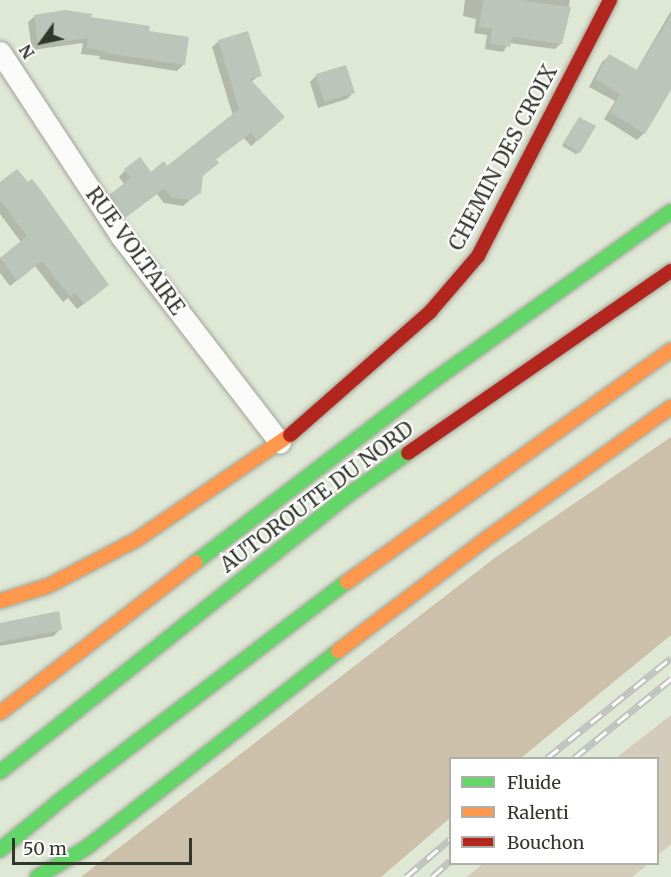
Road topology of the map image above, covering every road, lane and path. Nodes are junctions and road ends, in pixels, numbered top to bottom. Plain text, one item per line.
1 (610, 0) edge
2 (0, 52) edge
3 (671, 211) edge
4 (671, 271) edge
5 (671, 350) edge
6 (671, 406) edge
7 (280, 443) junction
8 (0, 601) edge
9 (0, 713) edge
10 (0, 772) edge
11 (86, 848) junction
12 (0, 850) edge
13 (37, 877) edge
14 (59, 877) edge

1 - 7 main road, CHEMIN DES CROIX
2 - 7 street, RUE VOLTAIRE
3 - 9 main road
4 - 10 main road, AUTOROUTE DU NORD
5 - 12 main road
6 - 11 main road
7 - 8 main road, CHEMIN DES CROIX
11 - 13 main road
11 - 14 main road

